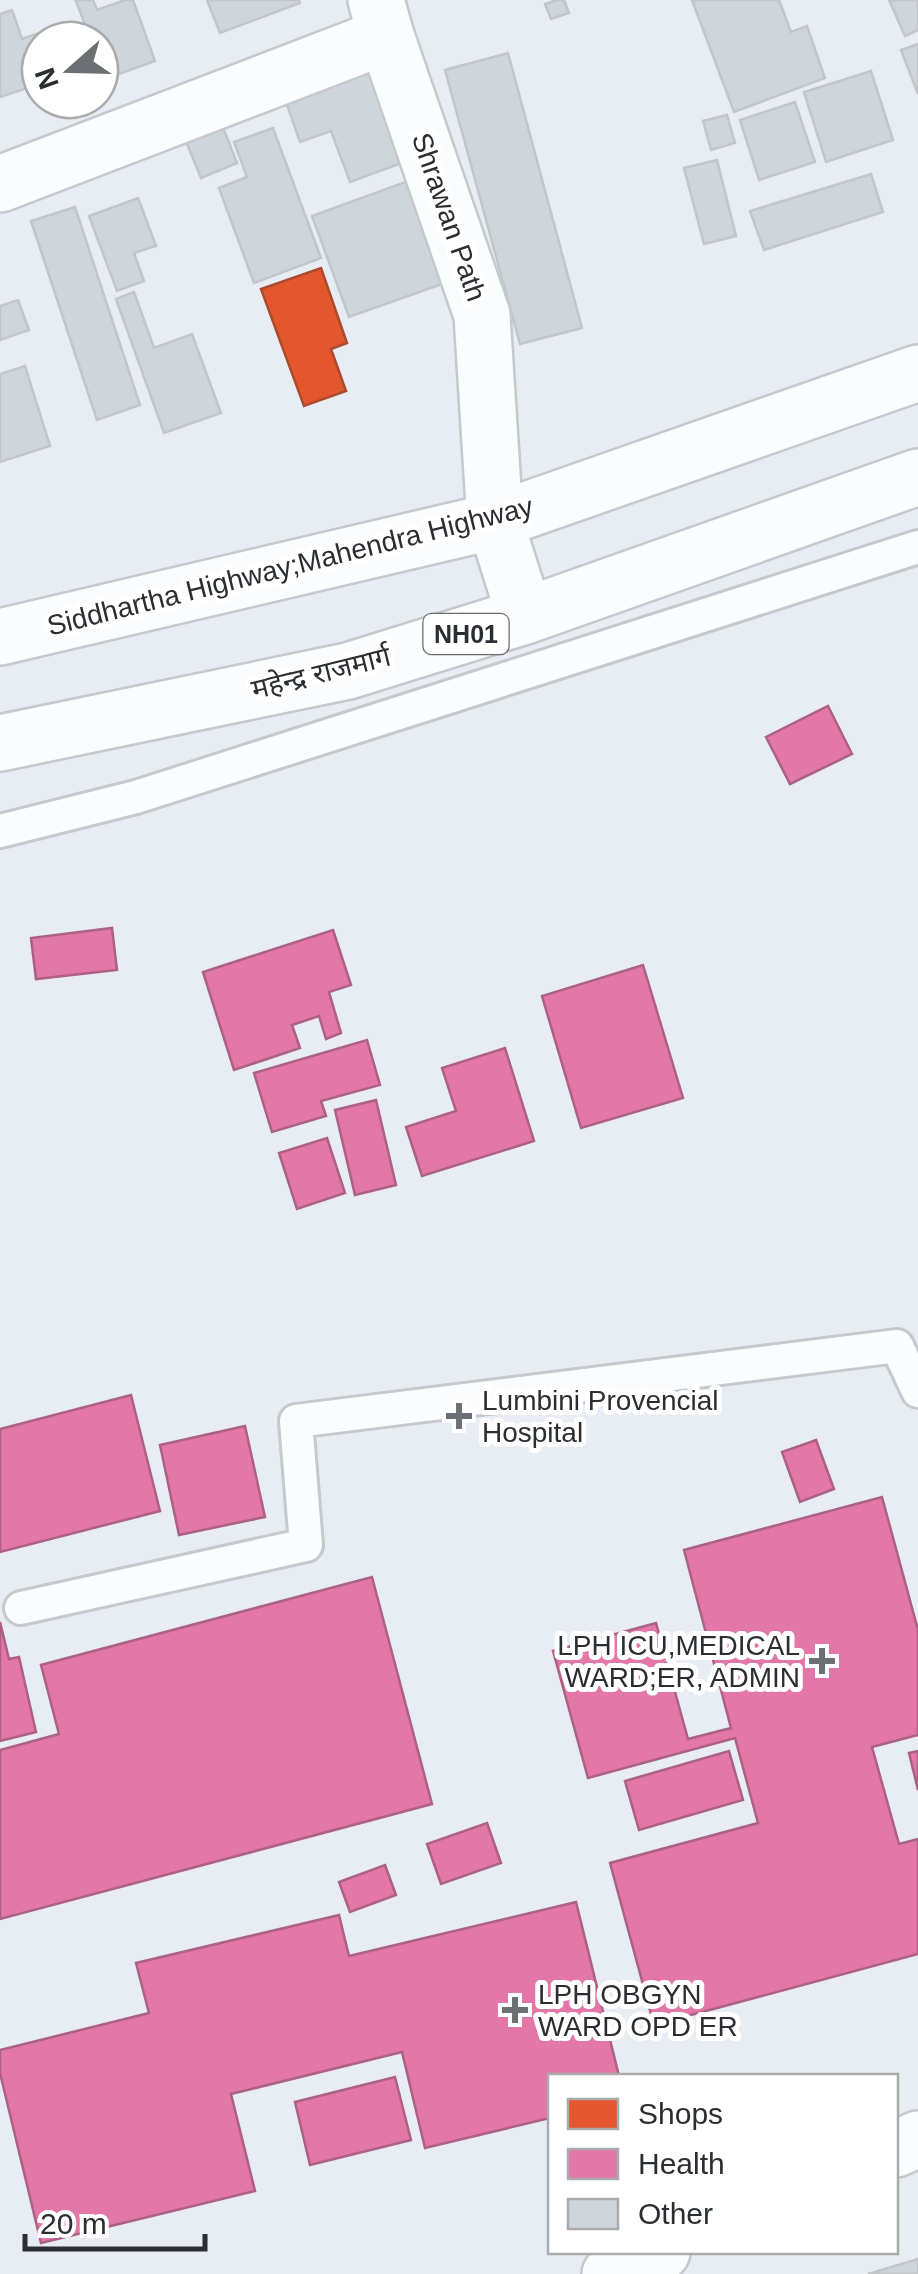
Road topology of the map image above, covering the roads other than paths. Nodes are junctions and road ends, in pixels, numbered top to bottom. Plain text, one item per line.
1 (381, 18) edge
2 (0, 184) edge
3 (918, 372) edge
4 (918, 477) edge
5 (495, 522) junction
6 (918, 548) edge
7 (525, 616) junction
8 (0, 638) edge
9 (0, 743) edge
10 (0, 831) edge
11 (918, 1390) edge
12 (21, 1608) dead end
13 (657, 2254) edge
14 (610, 2274) edge

1 - 2 main road
1 - 5 main road, Shrawan Path
3 - 5 main road, Siddhartha Highway;Mahendra Highway
4 - 7 main road, महेन्द्र राजमार्ग / NH01
5 - 7 main road, Shrawan Path
5 - 8 main road, Siddhartha Highway;Mahendra Highway
6 - 10 lane
7 - 9 main road, महेन्द्र राजमार्ग / NH01
11 - 12 lane
13 - 14 main road

